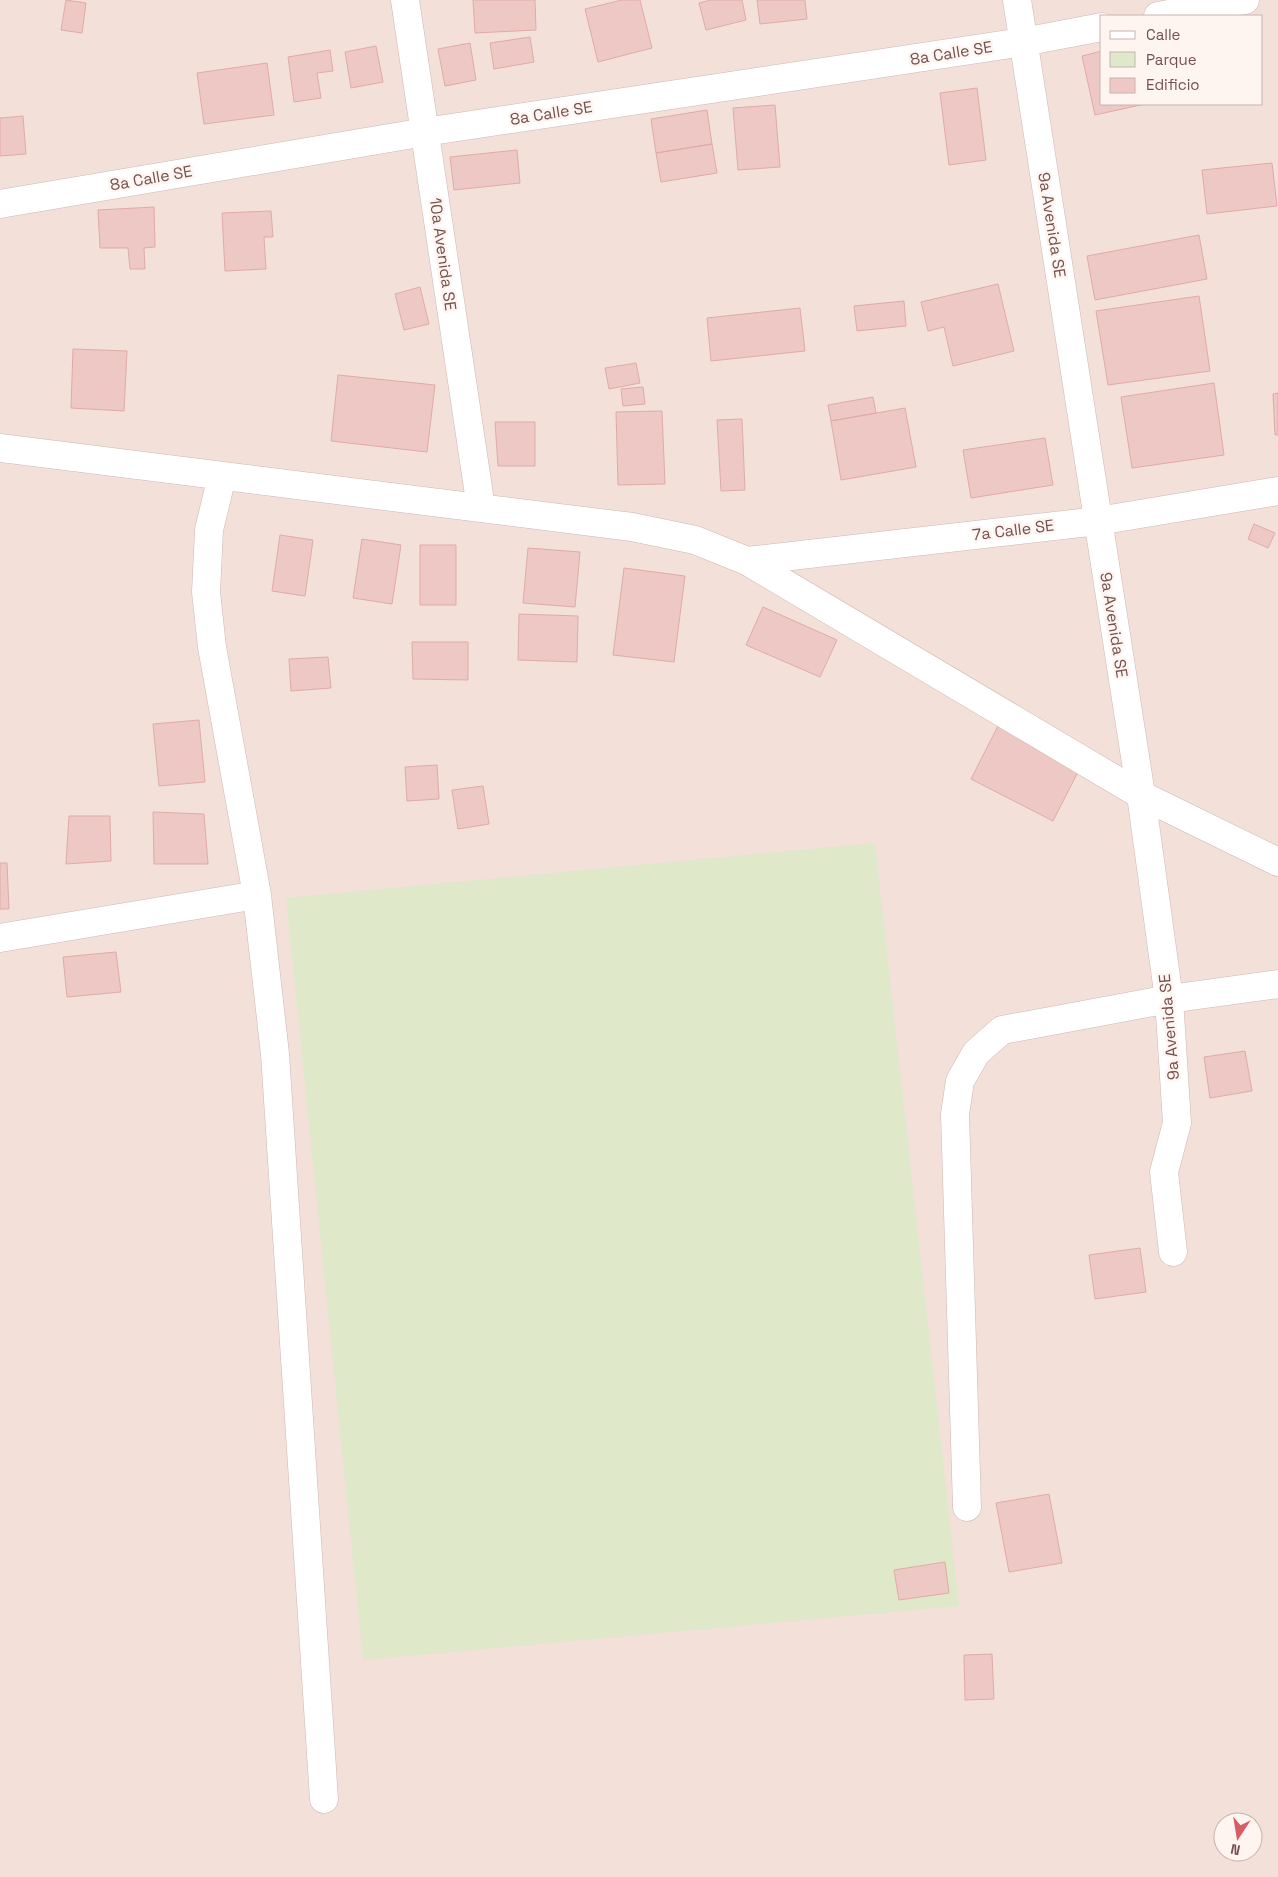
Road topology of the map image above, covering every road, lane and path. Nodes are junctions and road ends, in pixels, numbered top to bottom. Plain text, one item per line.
1 (405, 0) edge
2 (1017, 0) edge
3 (1244, 0) edge
4 (1163, 15) edge
5 (1100, 27) edge
6 (1023, 42) junction
7 (425, 132) junction
8 (0, 204) edge
9 (0, 448) edge
10 (222, 476) junction
11 (1278, 490) edge
12 (481, 508) junction
13 (1098, 520) junction
14 (746, 561) junction
15 (1141, 795) junction
16 (1278, 862) edge
17 (257, 895) junction
18 (0, 938) edge
19 (1278, 984) edge
20 (1169, 1000) junction
21 (1173, 1252) dead end
22 (967, 1507) dead end
23 (324, 1798) dead end

1 - 7 street, 10a Avenida SE
2 - 6 street, 9a Avenida SE
3 - 4 street
5 - 6 street, 8a Calle SE
6 - 7 street, 8a Calle SE
6 - 13 street, 9a Avenida SE
7 - 8 street, 8a Calle SE
7 - 12 street, 10a Avenida SE
9 - 10 street
10 - 12 street
10 - 17 street
11 - 13 street, 7a Calle SE
12 - 14 street
13 - 14 street, 7a Calle SE
13 - 15 street, 9a Avenida SE
14 - 15 street
15 - 16 street
15 - 20 street, 9a Avenida SE
17 - 18 street
17 - 23 street
19 - 20 street
20 - 21 street, 9a Avenida SE
20 - 22 street

